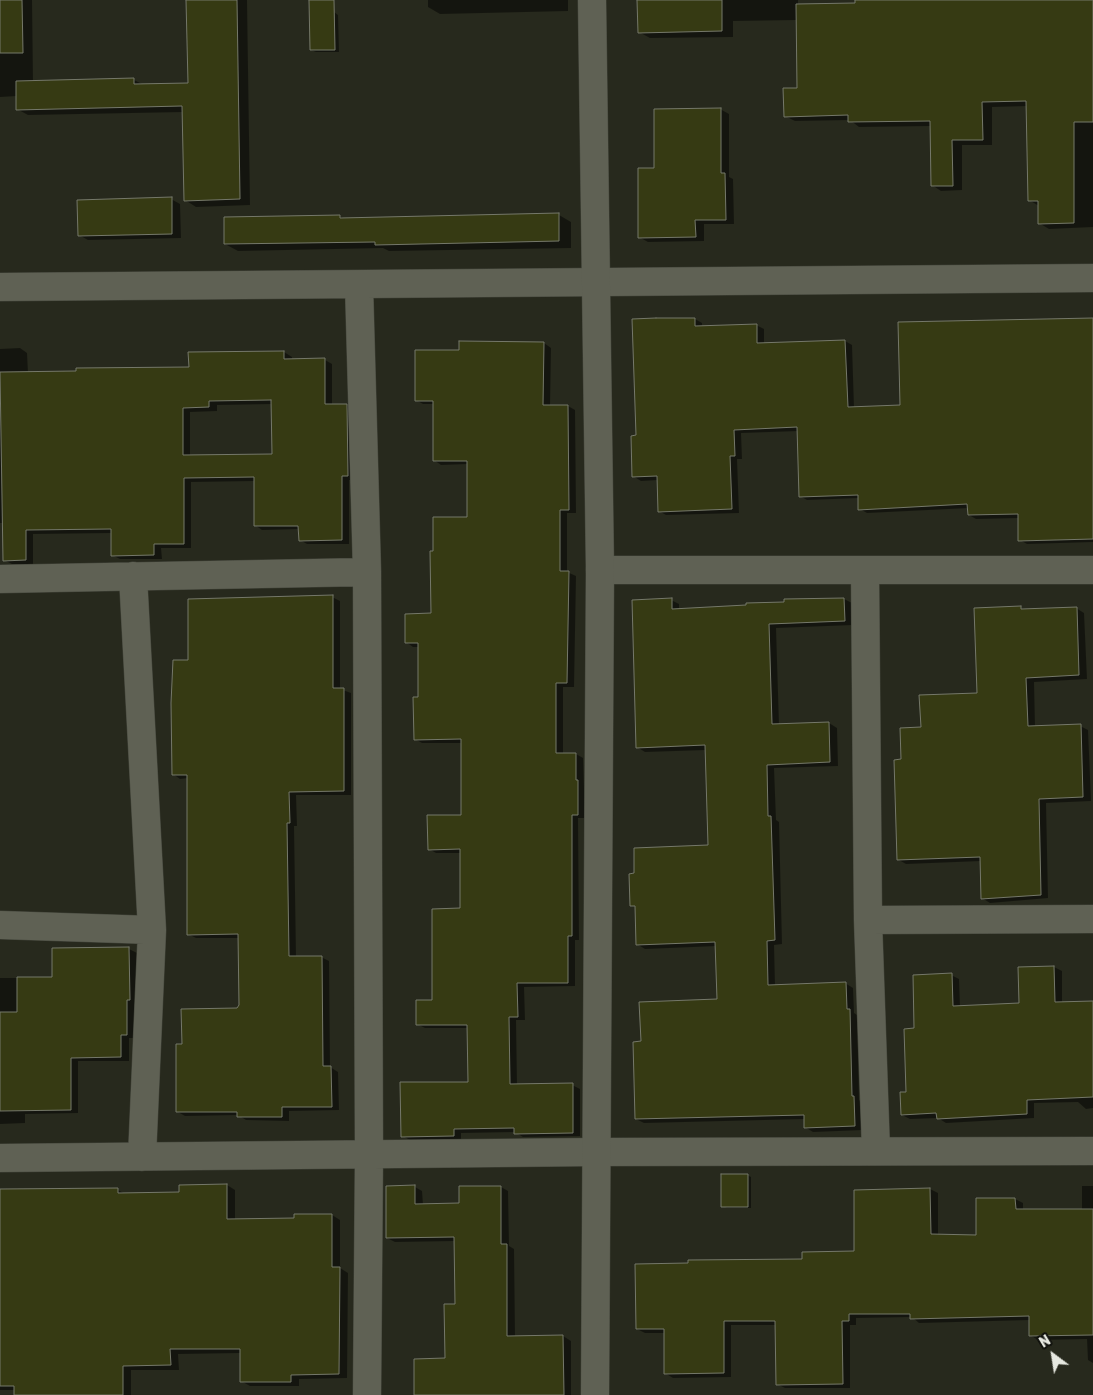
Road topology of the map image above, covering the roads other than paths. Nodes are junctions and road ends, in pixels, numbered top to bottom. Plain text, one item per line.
1 (592, 0) edge
2 (1093, 278) edge
3 (598, 283) junction
4 (360, 284) junction
5 (0, 288) edge
6 (600, 570) junction
7 (1093, 570) edge
8 (865, 571) junction
9 (366, 572) junction
10 (133, 576) junction
11 (0, 579) edge
12 (1093, 919) edge
13 (868, 920) junction
14 (0, 924) edge
15 (152, 930) junction
16 (876, 1151) junction
17 (1093, 1151) edge
18 (596, 1152) junction
19 (369, 1156) junction
20 (142, 1157) junction
21 (0, 1158) edge
22 (367, 1395) edge
23 (595, 1395) edge

1 - 3 street
2 - 3 street
3 - 4 street
3 - 6 street
4 - 5 street
4 - 9 street
6 - 8 street
6 - 18 street
7 - 8 street
8 - 13 street
9 - 10 street
9 - 19 street
10 - 11 street
10 - 15 street
12 - 13 street
13 - 16 street
14 - 15 street
15 - 20 street
16 - 17 street
16 - 18 street
18 - 19 street
18 - 23 street
19 - 20 street
19 - 22 street
20 - 21 street

